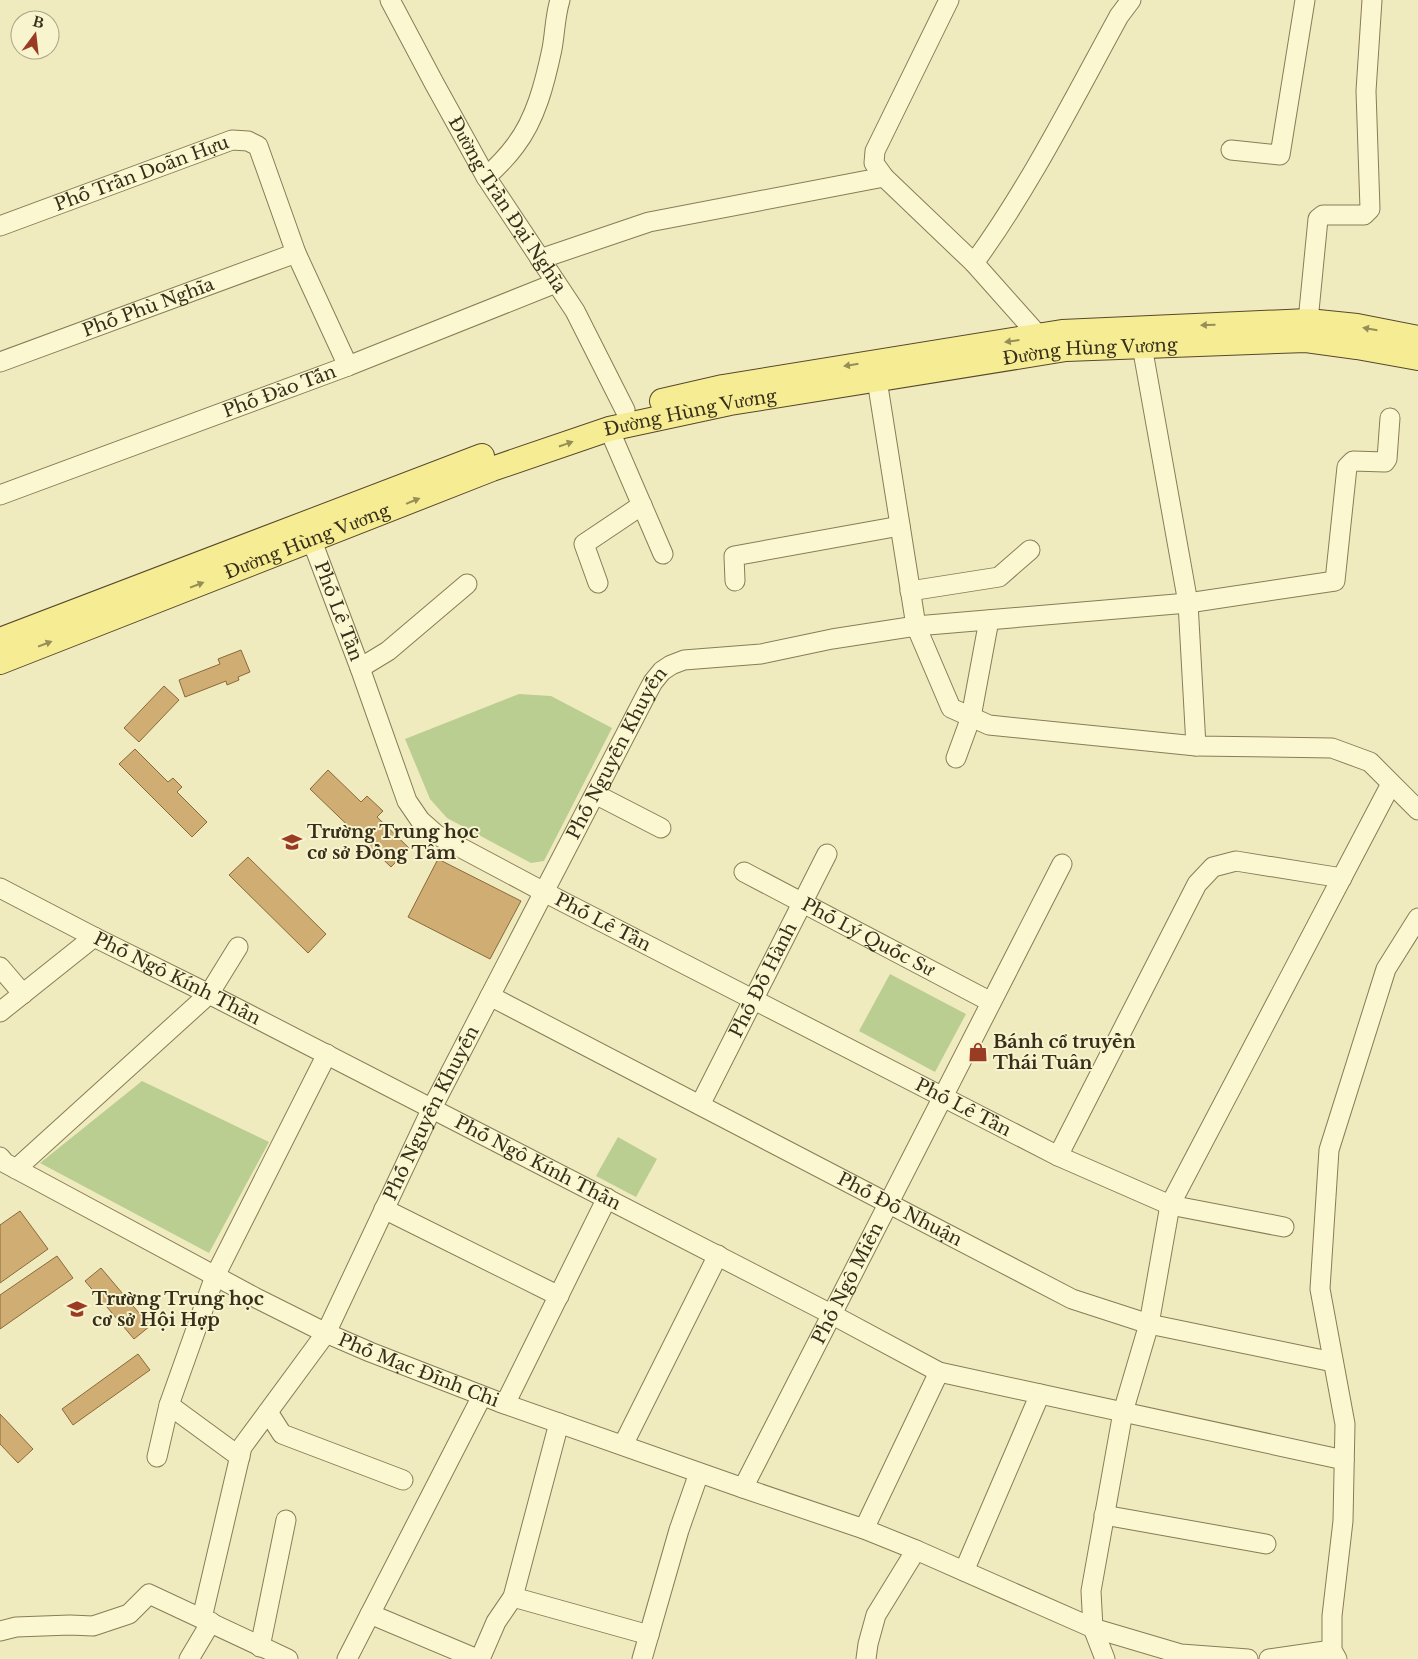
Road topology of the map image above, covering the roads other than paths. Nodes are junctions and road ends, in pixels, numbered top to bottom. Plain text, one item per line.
1 (390, 0) edge
2 (560, 0) edge
3 (1131, 0) edge
4 (1305, 0) edge
5 (1372, 0) edge
6 (946, 1) edge
7 (1230, 150) dead end
8 (486, 177) junction
9 (884, 177) junction
10 (0, 226) edge
11 (296, 253) junction
12 (540, 258) junction
13 (974, 263) junction
14 (556, 283) junction
15 (1308, 321) junction
16 (1039, 336) junction
17 (1418, 338) edge
18 (1142, 346) junction
19 (1418, 358) edge
20 (0, 362) edge
21 (348, 366) junction
22 (877, 380) junction
23 (629, 417) junction
24 (1390, 418) dead end
25 (609, 429) junction
26 (0, 495) edge
27 (642, 505) junction
28 (900, 526) junction
29 (312, 541) junction
30 (1030, 550) dead end
31 (662, 554) dead end
32 (735, 581) dead end
33 (598, 583) dead end
34 (467, 584) dead end
35 (910, 591) junction
36 (1188, 603) junction
37 (989, 620) junction
38 (916, 626) junction
39 (0, 640) edge
40 (0, 662) edge
41 (360, 668) junction
42 (971, 717) junction
43 (1196, 746) junction
44 (956, 758) dead end
45 (1392, 784) junction
46 (595, 794) junction
47 (1418, 810) edge
48 (661, 828) dead end
49 (827, 854) dead end
50 (1062, 864) dead end
51 (744, 872) dead end
52 (1342, 878) junction
53 (0, 888) edge
54 (544, 892) junction
55 (803, 903) junction
56 (1418, 918) edge
57 (94, 937) junction
58 (238, 946) dead end
59 (0, 967) edge
60 (23, 994) junction
61 (209, 994) junction
62 (490, 996) junction
63 (753, 1000) junction
64 (991, 1002) junction
65 (0, 1012) edge
66 (327, 1054) junction
67 (942, 1097) junction
68 (700, 1105) junction
69 (432, 1108) junction
70 (1058, 1156) junction
71 (0, 1157) edge
72 (16, 1169) junction
73 (607, 1198) junction
74 (888, 1203) junction
75 (1170, 1205) junction
76 (384, 1209) junction
77 (1284, 1226) dead end
78 (718, 1255) junction
79 (215, 1276) junction
80 (559, 1296) junction
81 (831, 1314) junction
82 (1149, 1324) junction
83 (326, 1333) junction
84 (1334, 1362) junction
85 (939, 1372) junction
86 (1040, 1394) junction
87 (482, 1396) junction
88 (505, 1404) junction
89 (169, 1405) junction
90 (268, 1412) junction
91 (1123, 1412) junction
92 (558, 1423) junction
93 (623, 1445) junction
94 (157, 1457) dead end
95 (240, 1457) junction
96 (1344, 1460) junction
97 (699, 1473) junction
98 (403, 1480) dead end
99 (743, 1488) junction
100 (1104, 1515) junction
101 (286, 1520) dead end
102 (864, 1529) junction
103 (1266, 1544) dead end
104 (916, 1550) junction
105 (964, 1571) junction
106 (513, 1597) junction
107 (370, 1614) junction
108 (207, 1620) junction
109 (1093, 1628) junction
110 (0, 1632) edge
111 (649, 1635) junction
112 (260, 1647) junction
113 (1334, 1654) edge
114 (189, 1659) edge
115 (288, 1659) edge
116 (347, 1659) edge
117 (478, 1659) edge
118 (642, 1659) edge
119 (866, 1659) edge
120 (1105, 1659) edge
121 (1248, 1659) edge
122 (1269, 1659) edge

1 - 8 street, Đường Trần Đại Nghĩa
2 - 8 street
3 - 13 street
4 - 7 street
5 - 15 street
6 - 9 street
8 - 12 street, Đường Trần Đại Nghĩa
9 - 12 street
9 - 13 street
10 - 11 street, Phố Trần Doãn Hựu
11 - 20 street, Phố Phù Nghĩa
11 - 21 street, Phố Trần Doãn Hựu
12 - 14 street, Đường Trần Đại Nghĩa
13 - 16 street
14 - 21 street, Phố Đào Tấn
14 - 23 street, Đường Trần Đại Nghĩa
15 -> 16 main road, Đường Hùng Vương
17 -> 15 main road, Đường Hùng Vương
16 -> 23 main road, Đường Hùng Vương
18 - 19 main road, Đường Hùng Vương
18 - 22 main road, Đường Hùng Vương
18 - 36 street
21 - 26 street, Phố Đào Tấn
22 - 23 main road, Đường Hùng Vương
22 - 28 street
23 - 25 main road, Đường Hùng Vương
23 - 39 main road, Đường Hùng Vương
24 - 36 street, Phố Nguyễn Khuyến
25 - 27 street
29 -> 25 main road, Đường Hùng Vương
27 - 31 street
27 - 33 street
28 - 32 street
28 - 35 street
40 -> 29 main road, Đường Hùng Vương
29 - 41 street, Phố Lê Tần
30 - 35 street
34 - 41 street
35 - 38 street
36 - 37 street, Phố Nguyễn Khuyến
36 - 43 street
37 - 38 street, Phố Nguyễn Khuyến
37 - 42 street
38 - 42 street
38 - 46 street, Phố Nguyễn Khuyến
41 - 54 street, Phố Lê Tần
42 - 43 street
42 - 44 street
43 - 45 street
45 - 47 street
45 - 52 street
46 - 48 street
46 - 54 street, Phố Nguyễn Khuyến
49 - 55 street, Phố Đỗ Hành
50 - 64 street, Phố Ngô Miễn
51 - 55 street, Phố Lý Quốc Sư
52 - 70 street
52 - 75 street
53 - 57 street, Phố Ngô Kính Thần
54 - 62 street, Phố Nguyễn Khuyến
54 - 63 street, Phố Lê Tần
55 - 63 street, Phố Đỗ Hành
55 - 64 street, Phố Lý Quốc Sư
56 - 84 street
57 - 60 street
57 - 61 street, Phố Ngô Kính Thần
58 - 61 street
59 - 60 street
60 - 65 street
61 - 66 street, Phố Ngô Kính Thần
61 - 72 street
62 - 68 street, Phố Đỗ Nhuận
62 - 69 street, Phố Nguyễn Khuyến
63 - 67 street, Phố Lê Tần
63 - 68 street, Phố Đỗ Hành
64 - 67 street, Phố Ngô Miễn
66 - 69 street, Phố Ngô Kính Thần
66 - 79 street
67 - 70 street, Phố Lê Tần
67 - 74 street, Phố Ngô Miễn
68 - 74 street, Phố Đỗ Nhuận
69 - 73 street, Phố Ngô Kính Thần
69 - 76 street, Phố Nguyễn Khuyến
70 - 75 street, Phố Lê Tần
71 - 72 street, Phố Mạc Đĩnh Chi
72 - 79 street, Phố Mạc Đĩnh Chi
73 - 78 street, Phố Ngô Kính Thần
73 - 80 street
74 - 81 street, Phố Ngô Miễn
74 - 82 street, Phố Đỗ Nhuận
75 - 77 street, Phố Lê Tần
75 - 82 street
76 - 80 street
76 - 83 street, Phố Nguyễn Khuyến
78 - 81 street, Phố Ngô Kính Thần
78 - 93 street
79 - 83 street, Phố Mạc Đĩnh Chi
79 - 89 street
80 - 88 street
81 - 85 street, Phố Ngô Kính Thần
81 - 99 street, Phố Ngô Miễn
82 - 84 street, Phố Đỗ Nhuận
82 - 91 street
83 - 87 street, Phố Mạc Đĩnh Chi
83 - 90 street, Phố Nguyễn Khuyến
84 - 96 street
85 - 86 street, Phố Ngô Kính Thần
85 - 102 street
86 - 91 street, Phố Ngô Kính Thần
86 - 105 street
87 - 88 street, Phố Mạc Đĩnh Chi
87 - 107 street
88 - 92 street, Phố Mạc Đĩnh Chi
89 - 94 street
89 - 95 street
90 - 95 street, Phố Nguyễn Khuyến
90 - 98 street
91 - 96 street, Phố Ngô Kính Thần
91 - 100 street
92 - 93 street, Phố Mạc Đĩnh Chi
92 - 106 street
93 - 97 street, Phố Mạc Đĩnh Chi
95 - 108 street, Phố Nguyễn Khuyến
96 - 113 street
97 - 99 street, Phố Mạc Đĩnh Chi
97 - 111 street
99 - 102 street, Phố Mạc Đĩnh Chi
100 - 103 street
100 - 109 street
101 - 112 street
102 - 104 street, Phố Mạc Đĩnh Chi
104 - 105 street, Phố Mạc Đĩnh Chi
104 - 119 street
105 - 109 street, Phố Mạc Đĩnh Chi
106 - 111 street
106 - 117 street
107 - 116 street
107 - 117 street
108 - 110 street
108 - 112 street
108 - 114 street, Phố Nguyễn Khuyến
109 - 120 street
109 - 121 street
111 - 118 street
112 - 115 street
113 - 122 street

